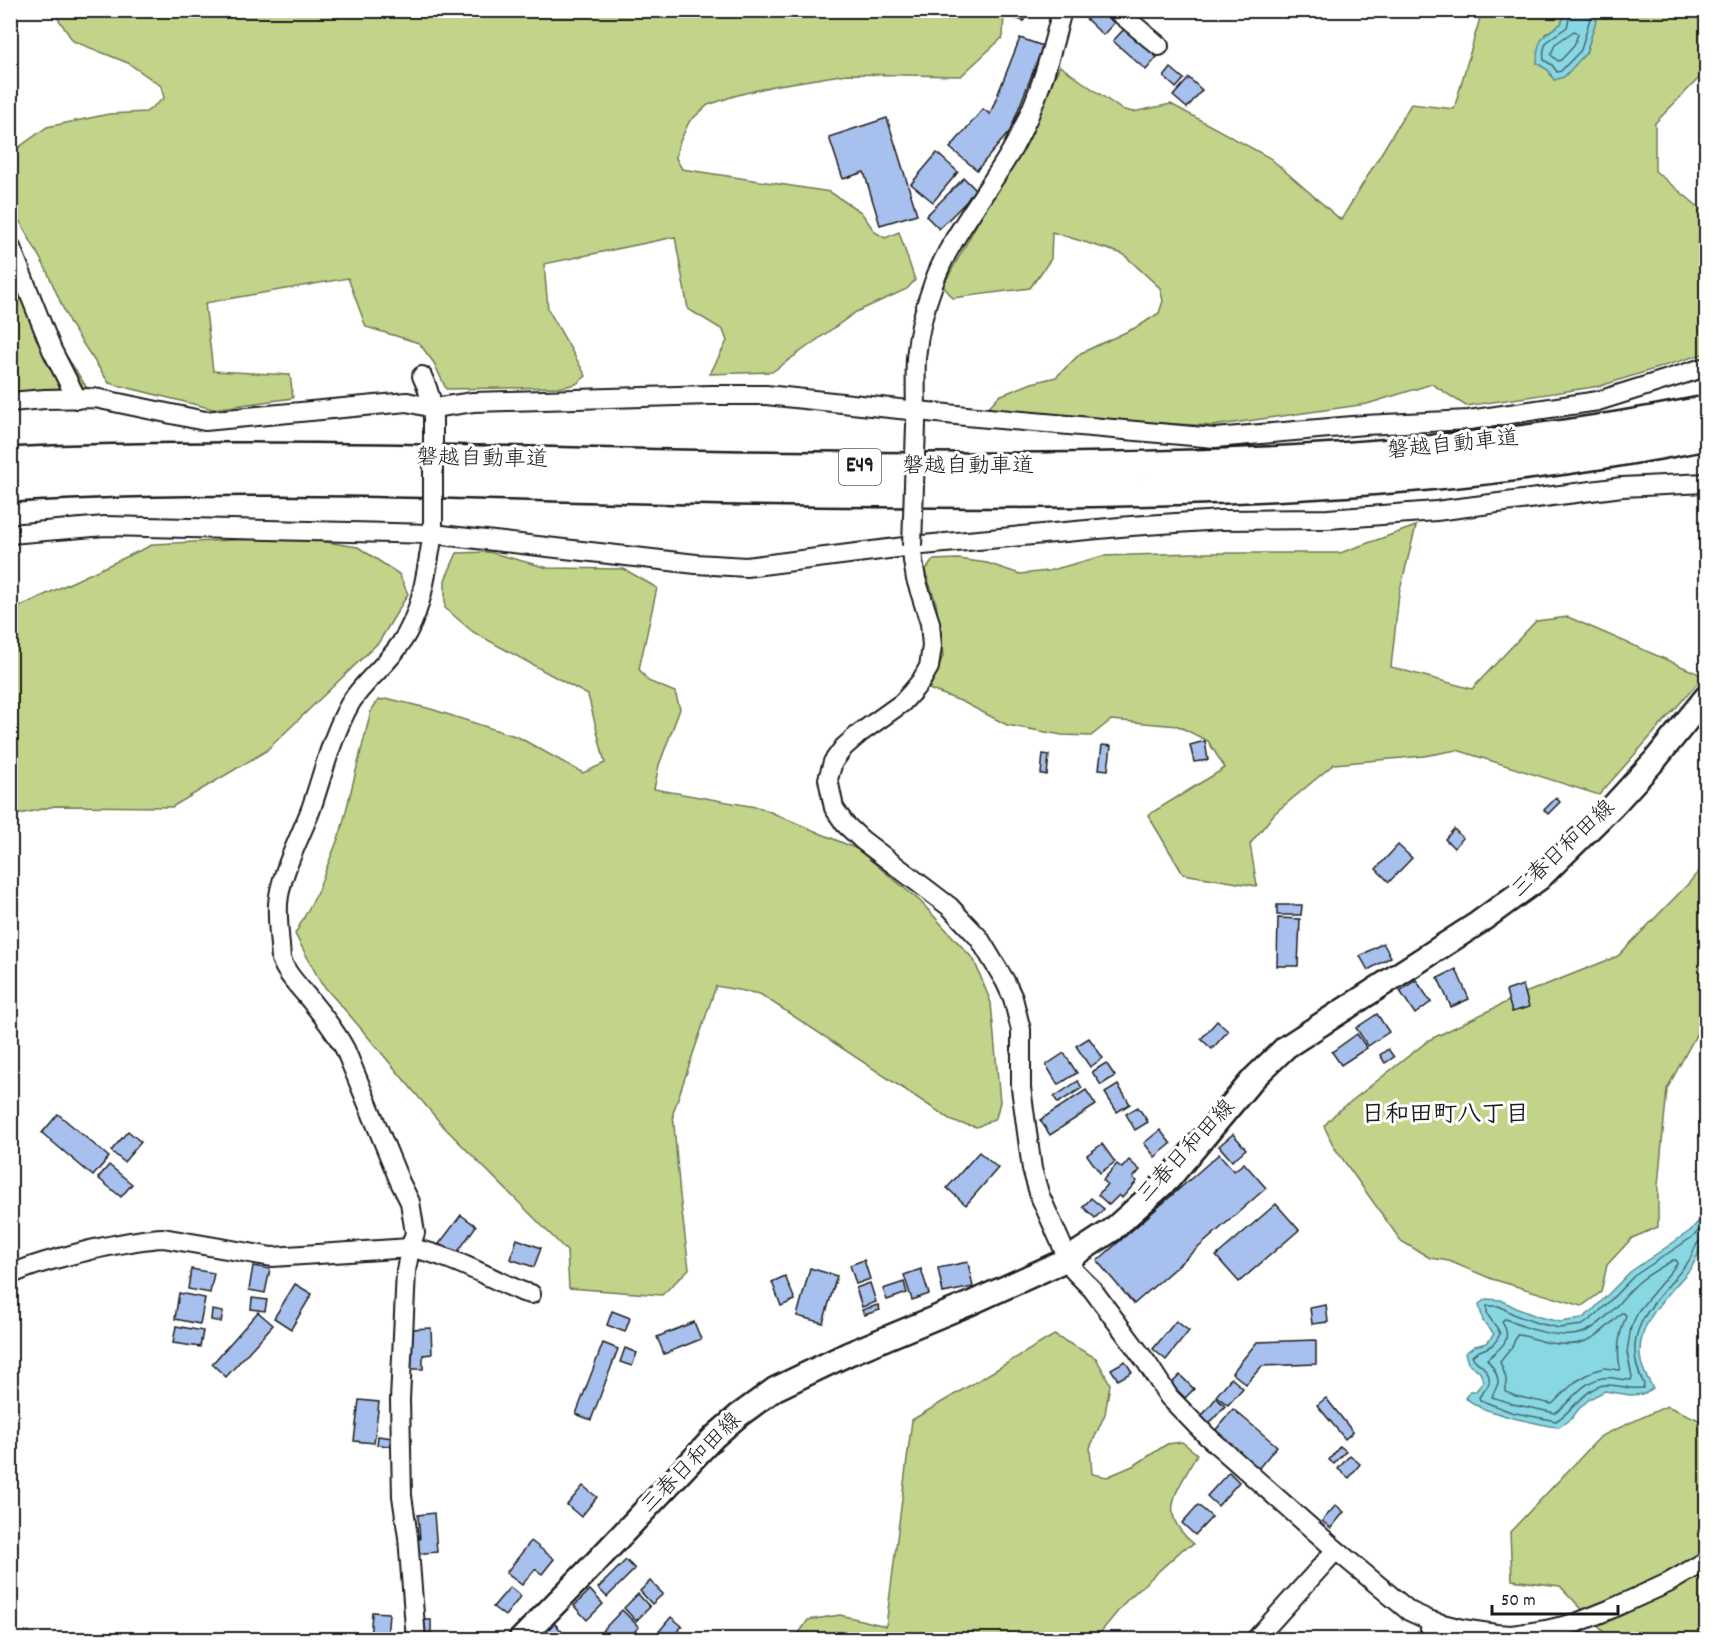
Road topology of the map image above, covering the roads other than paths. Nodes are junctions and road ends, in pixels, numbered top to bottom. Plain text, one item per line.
1 (1062, 10) edge
2 (1116, 10) edge
3 (1159, 46) dead end
4 (10, 245) edge
5 (1707, 367) edge
6 (422, 376) dead end
7 (77, 399) junction
8 (10, 402) edge
9 (1707, 410) edge
10 (433, 414) junction
11 (916, 418) junction
12 (1707, 436) edge
13 (10, 462) edge
14 (1707, 483) edge
15 (10, 488) edge
16 (433, 530) junction
17 (10, 534) edge
18 (912, 546) junction
19 (1707, 697) edge
20 (410, 1248) junction
21 (1068, 1259) junction
22 (10, 1275) edge
23 (531, 1294) dead end
24 (1336, 1550) junction
25 (1707, 1561) edge
26 (1431, 1621) junction
27 (416, 1640) edge
28 (520, 1640) edge
29 (1255, 1640) edge
30 (1433, 1640) edge

1 - 11 street
2 - 3 street
4 - 7 street
5 - 11 street
6 - 10 street
7 - 8 street
7 - 10 street
9 - 13 highway, 磐越自動車道 / E49
10 - 11 street
10 - 16 street, bridge
11 - 18 street, bridge
12 - 15 highway, 磐越自動車道 / E49
14 - 18 street
16 - 17 street
16 - 18 street
16 - 20 street
18 - 21 street
19 - 21 main road, 三春日和田線
20 - 22 street
20 - 23 street
20 - 27 street
21 - 24 street
21 - 28 main road, 三春日和田線
24 - 26 street
24 - 29 street
25 - 26 street
26 - 30 street

